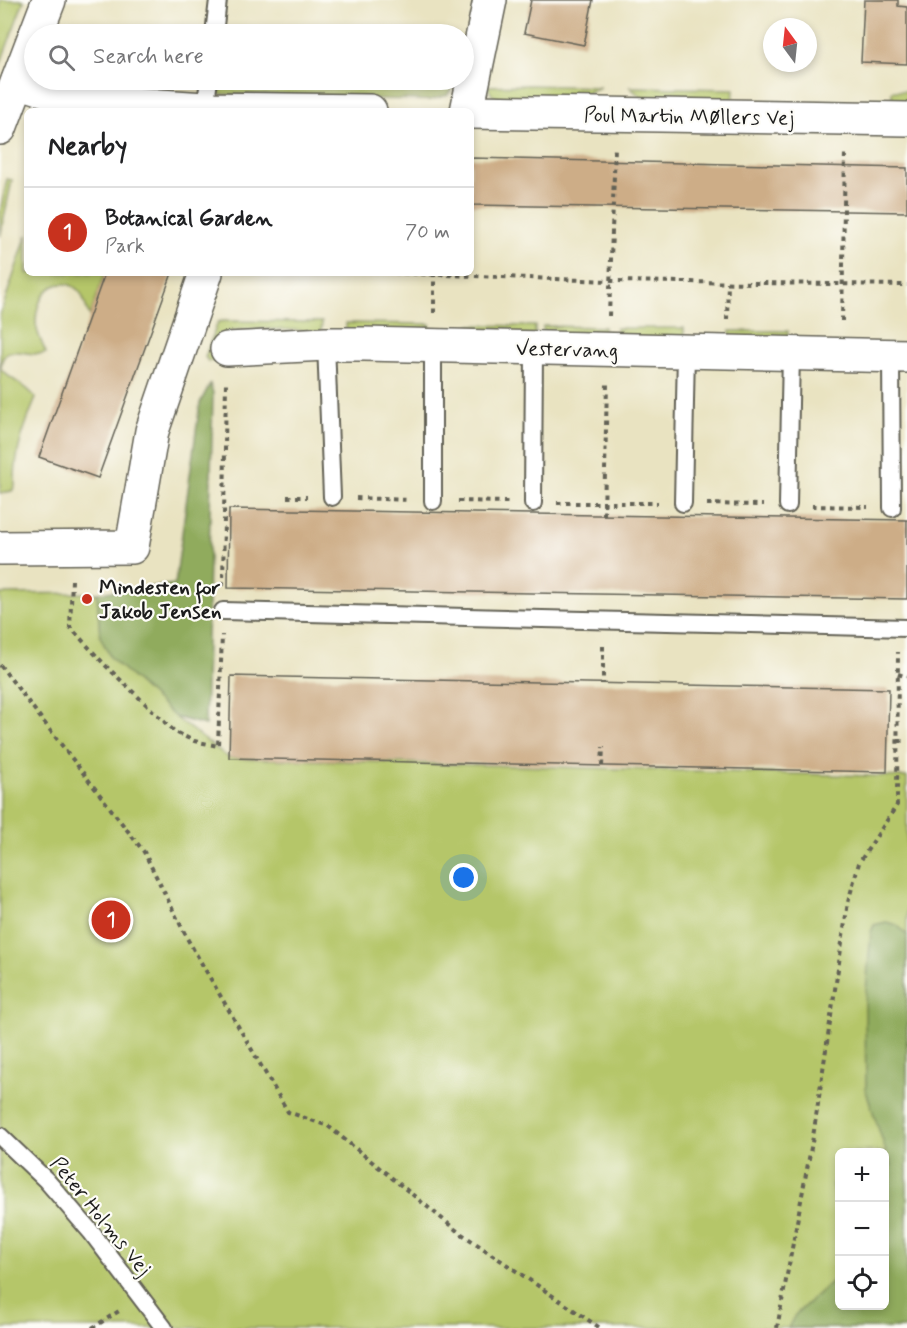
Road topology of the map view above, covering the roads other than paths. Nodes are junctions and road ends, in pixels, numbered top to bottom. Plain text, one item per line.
1 (49, 0) edge
2 (219, 0) edge
3 (490, 0) edge
4 (40, 24) edge
5 (215, 24) edge
6 (474, 40) edge
7 (24, 65) edge
8 (18, 81) junction
9 (24, 83) edge
10 (46, 90) edge
11 (470, 90) edge
12 (207, 94) edge
13 (256, 108) edge
14 (469, 108) edge
15 (474, 112) edge
16 (907, 118) edge
17 (0, 128) edge
18 (205, 276) edge
19 (326, 344) junction
20 (433, 346) junction
21 (534, 348) junction
22 (227, 350) road end
23 (686, 351) junction
24 (791, 354) junction
25 (899, 356) edge
26 (332, 496) road end
27 (433, 501) road end
28 (533, 503) road end
29 (683, 503) road end
30 (788, 505) road end
31 (892, 508) road end
32 (0, 548) edge
33 (223, 611) dead end
34 (902, 628) edge
35 (0, 1136) edge
36 (164, 1328) edge

1 - 4 street
2 - 5 lane
3 - 6 street
7 - 8 street
8 - 9 street
8 - 17 street
10 - 12 street
11 - 14 street
12 - 13 street
15 - 16 street, Poul Martin Møllers Vej
18 - 32 street
19 - 20 street, Vestervang
19 - 22 street, Vestervang
19 - 26 lane
20 - 21 street, Vestervang
20 - 27 lane
21 - 23 street, Vestervang
21 - 28 lane
23 - 24 street, Vestervang
23 - 29 lane
24 - 25 street, Vestervang
24 - 30 lane
25 - 31 lane
33 - 34 lane
35 - 36 lane, Peter Holms Vej

